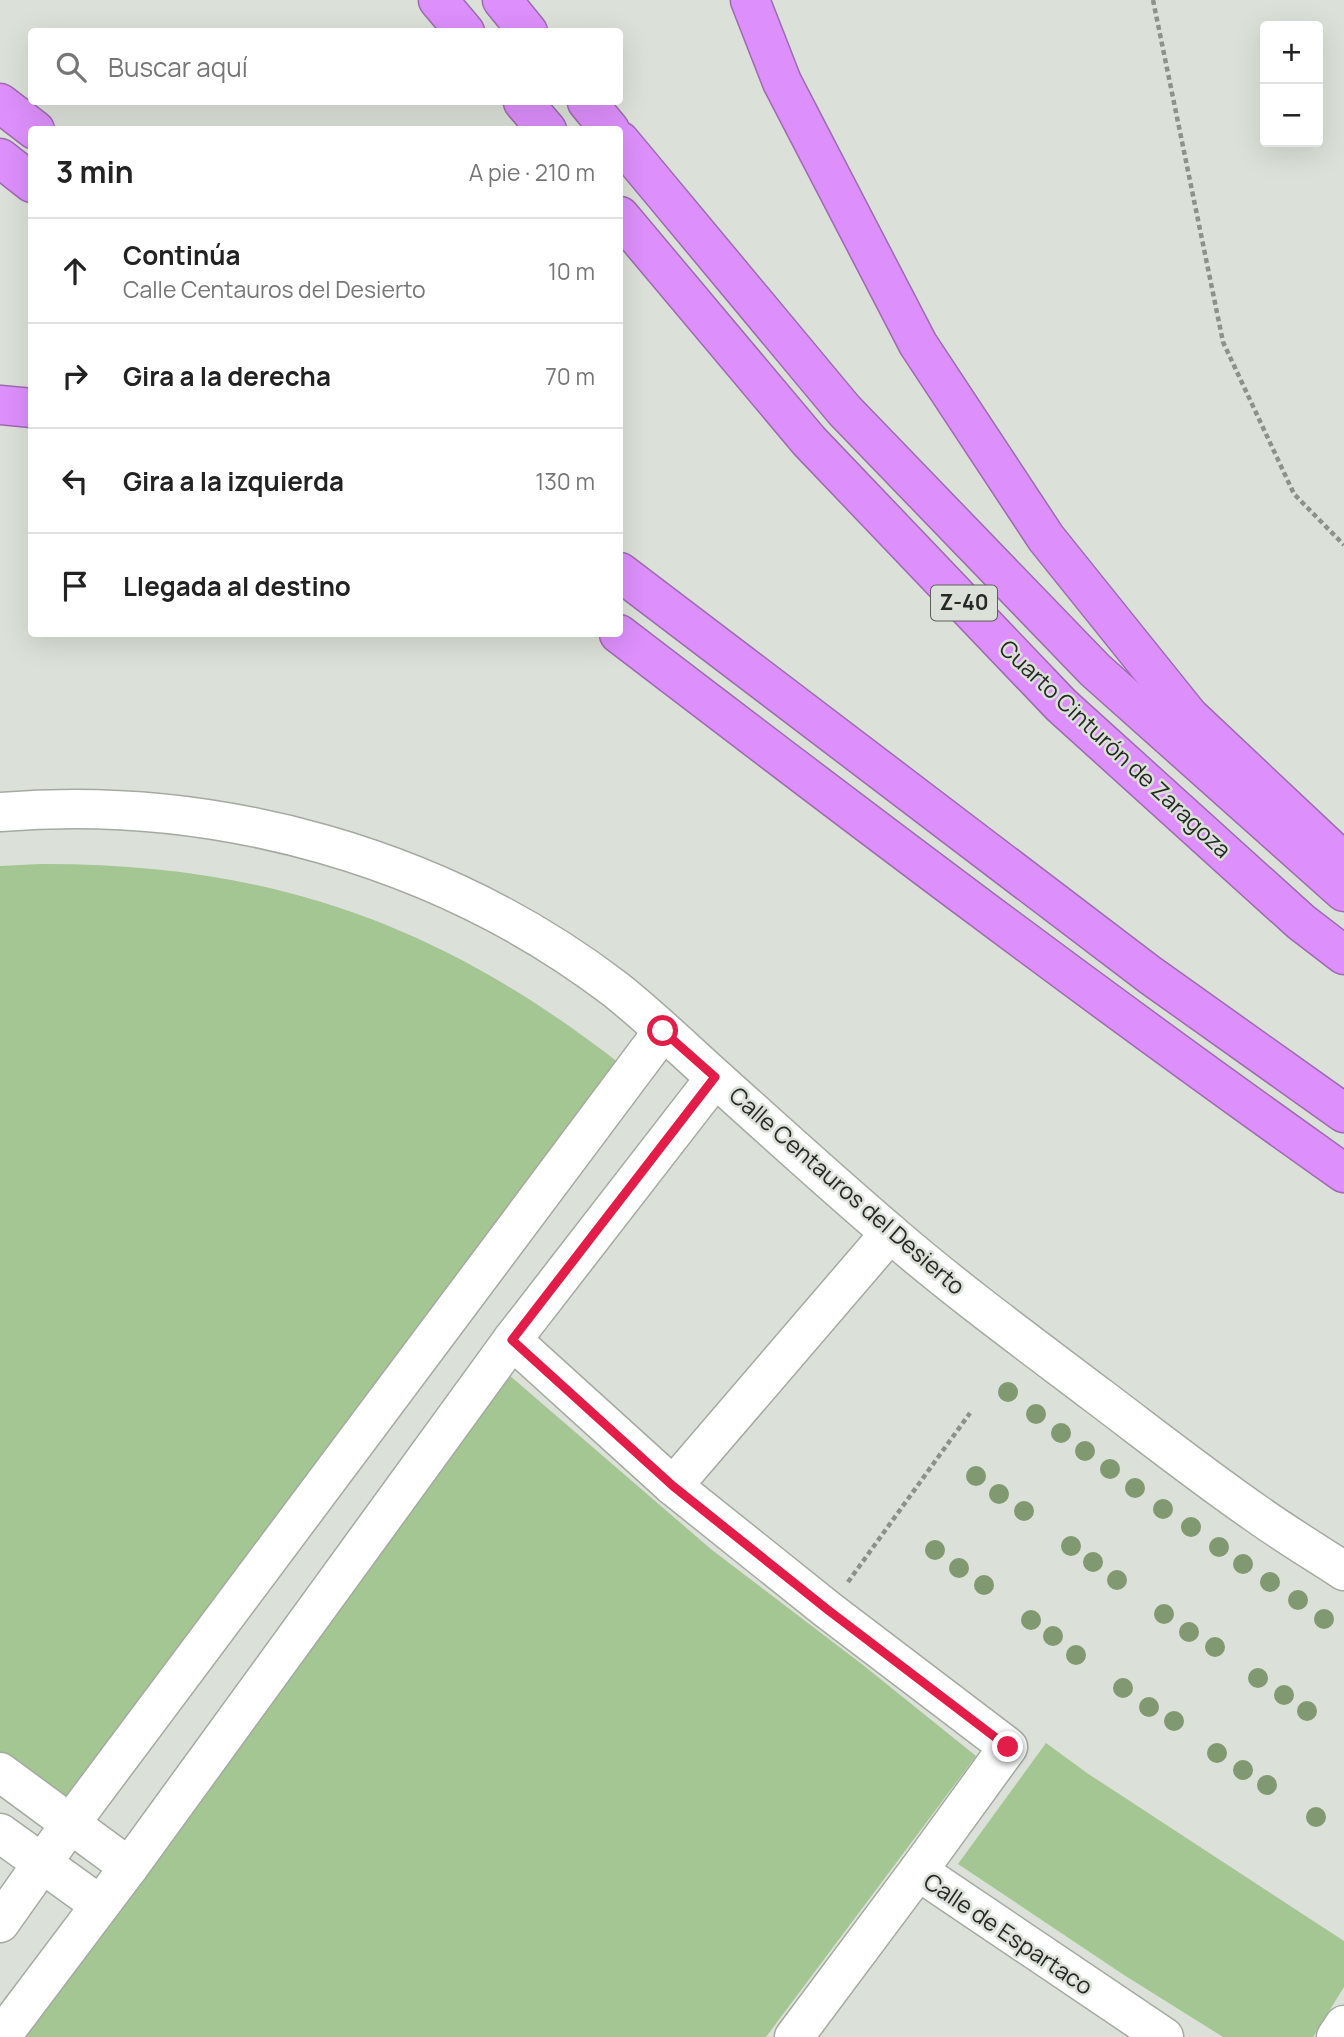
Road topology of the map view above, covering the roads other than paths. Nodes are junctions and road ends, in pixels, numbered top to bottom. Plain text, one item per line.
1 (438, 0) edge
2 (502, 0) edge
3 (750, 0) edge
4 (462, 28) edge
5 (525, 28) edge
6 (0, 103) edge
7 (526, 105) edge
8 (589, 105) edge
9 (30, 126) edge
10 (544, 126) edge
11 (607, 126) edge
12 (623, 145) edge
13 (0, 158) edge
14 (28, 180) edge
15 (623, 220) edge
16 (0, 405) edge
17 (28, 408) edge
18 (623, 574) edge
19 (623, 636) edge
20 (0, 811) edge
21 (1344, 862) edge
22 (1344, 892) edge
23 (1344, 955) edge
24 (663, 1031) junction
25 (715, 1077) junction
26 (1344, 1113) edge
27 (1344, 1174) edge
28 (890, 1233) junction
29 (512, 1340) junction
30 (673, 1486) junction
31 (1344, 1571) edge
32 (0, 1772) edge
33 (70, 1824) junction
34 (0, 1833) edge
35 (42, 1863) junction
36 (129, 1867) junction
37 (918, 1871) junction
38 (100, 1905) junction
39 (0, 1923) edge
40 (1344, 2025) edge
41 (1, 2037) edge
42 (794, 2037) edge
43 (1164, 2037) edge
44 (1336, 2037) edge

1 - 4 highway
2 - 5 highway
3 - 21 highway
6 - 9 highway
7 - 10 highway
8 - 11 highway
12 - 22 highway
13 - 14 highway
15 - 23 highway, Cuarto Cinturón de Zaragoza / Z-40
16 - 17 highway
18 - 26 highway
19 - 27 highway
20 - 24 street, Calle Centauros del Desierto
24 - 25 street, Calle Centauros del Desierto
24 - 33 street
25 - 28 street, Calle Centauros del Desierto
25 - 29 street
28 - 30 street
28 - 31 street, Calle Centauros del Desierto
29 - 30 street
29 - 36 street
30 - 37 street
32 - 33 street
33 - 35 street
33 - 36 street
34 - 35 street
35 - 38 street
35 - 39 street
36 - 38 street
37 - 42 street, Calle de Espartaco
37 - 43 street, Calle de Espartaco
38 - 41 street
40 - 44 street

